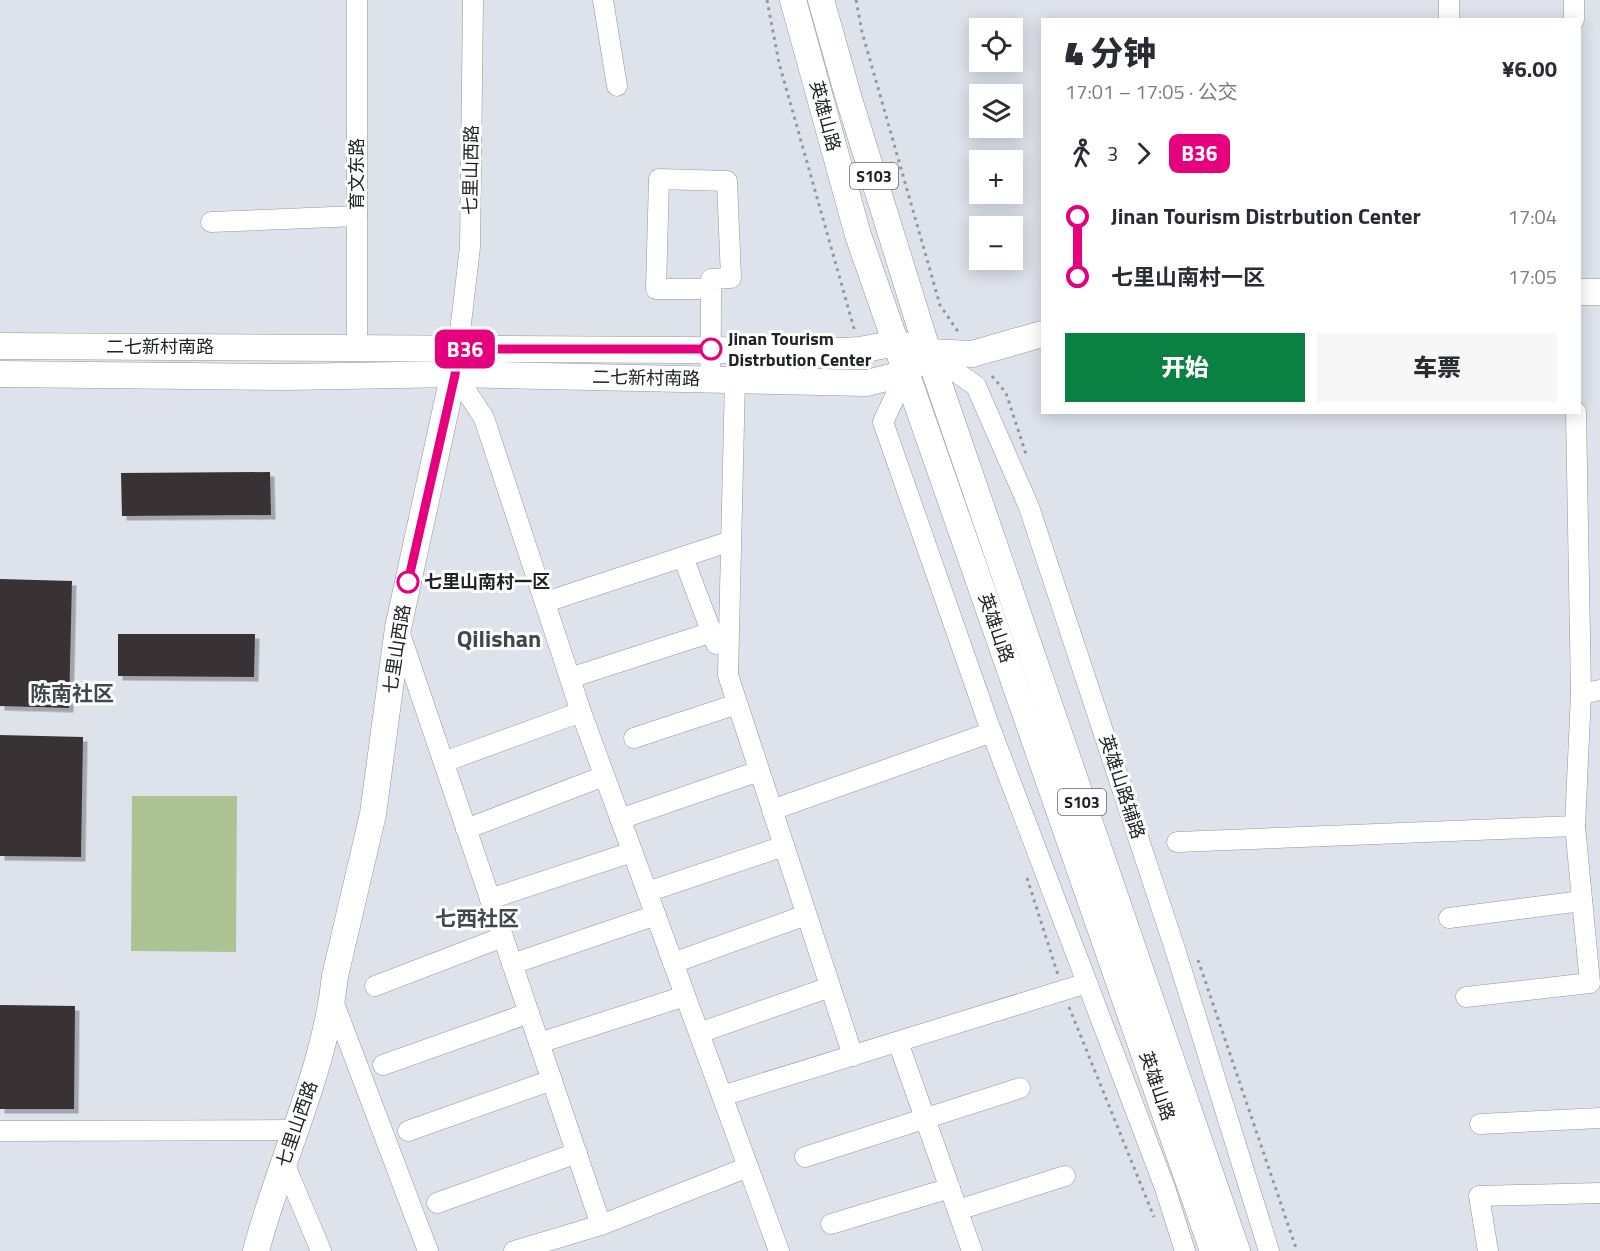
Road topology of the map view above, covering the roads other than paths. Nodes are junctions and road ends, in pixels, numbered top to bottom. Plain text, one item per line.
1 (357, 0) edge
2 (473, 0) edge
3 (603, 0) edge
4 (794, 0) edge
5 (821, 0) edge
6 (1449, 0) edge
7 (1574, 0) edge
8 (1449, 18) edge
9 (1574, 18) edge
10 (617, 86) dead end
11 (357, 216) junction
12 (211, 222) dead end
13 (711, 289) junction
14 (1581, 292) edge
15 (1600, 292) edge
16 (1041, 334) edge
17 (896, 343) junction
18 (0, 346) edge
19 (357, 348) junction
20 (458, 349) junction
21 (711, 349) junction
22 (928, 352) junction
23 (0, 374) edge
24 (906, 374) junction
25 (455, 375) junction
26 (710, 379) junction
27 (735, 380) junction
28 (1576, 414) edge
29 (731, 541) junction
30 (684, 557) junction
31 (546, 602) junction
32 (398, 628) junction
33 (712, 632) junction
34 (728, 675) junction
35 (570, 678) junction
36 (1590, 692) edge
37 (737, 704) junction
38 (581, 712) junction
39 (992, 732) junction
40 (634, 738) dead end
41 (444, 762) junction
42 (759, 771) junction
43 (604, 776) junction
44 (772, 810) junction
45 (620, 819) junction
46 (1575, 826) junction
47 (466, 829) junction
48 (1177, 842) dead end
49 (784, 846) junction
50 (632, 852) junction
51 (647, 892) junction
52 (490, 899) junction
53 (1582, 901) junction
54 (656, 915) junction
55 (806, 915) junction
56 (1449, 918) dead end
57 (503, 937) junction
58 (673, 963) junction
59 (513, 964) junction
60 (1087, 983) junction
61 (375, 986) dead end
62 (830, 987) junction
63 (685, 996) junction
64 (1466, 997) dead end
65 (333, 1001) junction
66 (529, 1012) junction
67 (699, 1034) junction
68 (898, 1042) junction
69 (539, 1043) junction
70 (853, 1056) junction
71 (383, 1065) dead end
72 (552, 1080) junction
73 (1020, 1089) dead end
74 (722, 1096) junction
75 (925, 1118) junction
76 (1600, 1118) edge
77 (1480, 1124) dead end
78 (295, 1130) junction
79 (0, 1131) edge
80 (408, 1131) dead end
81 (577, 1153) junction
82 (805, 1157) dead end
83 (284, 1163) junction
84 (748, 1167) junction
85 (1065, 1176) dead end
86 (950, 1188) junction
87 (1600, 1193) edge
88 (437, 1203) dead end
89 (958, 1210) junction
90 (831, 1224) dead end
91 (602, 1225) junction
92 (256, 1251) edge
93 (321, 1251) edge
94 (428, 1251) edge
95 (514, 1251) edge
96 (779, 1251) edge
97 (972, 1251) edge
98 (1185, 1251) edge
99 (1213, 1251) edge
100 (1237, 1251) edge
101 (1269, 1251) edge
102 (1488, 1251) edge

1 - 11 street, 育文东路
2 - 20 street, 七里山西路
3 - 10 street
4 - 17 main road, 英雄山路 / S103
5 - 22 main road, 英雄山路 / S103
6 - 8 street
7 - 9 street
11 - 12 street
11 - 19 street, 育文东路
13 - 13 street
13 - 21 street
14 - 15 main road
16 - 22 main road, 二七新村南路
17 - 21 main road, 二七新村南路
17 - 22 main road, 二七新村南路
17 - 24 main road, 英雄山路 / S103
18 - 19 main road, 二七新村南路
19 - 20 main road, 二七新村南路
20 - 21 main road, 二七新村南路
20 - 25 main road, 七里山西路
21 - 26 street
22 - 24 main road
22 - 100 main road, 英雄山路 / S103
22 - 101 street, 英雄山路辅路
23 - 25 main road, 二七新村南路
24 - 27 main road, 二七新村南路
24 - 39 street
24 - 99 main road, 英雄山路 / S103
25 - 26 main road, 二七新村南路
25 - 31 street
25 - 32 main road, 七里山西路
26 - 27 main road, 二七新村南路
27 - 29 street
28 - 36 street
29 - 30 street
29 - 34 street
30 - 31 street
30 - 33 street
31 - 35 street
32 - 41 street
32 - 65 main road, 七里山西路
33 - 34 street
33 - 35 street
34 - 37 street
35 - 38 street
36 - 46 street
37 - 40 street
37 - 42 street
38 - 41 street
38 - 43 street
39 - 44 street
39 - 60 street
41 - 47 street
42 - 44 street
42 - 45 street
43 - 45 street
43 - 47 street
44 - 49 street
45 - 50 street
46 - 48 street
46 - 53 street
47 - 52 street
49 - 51 street
49 - 55 street
50 - 51 street
50 - 52 street
51 - 54 street
52 - 57 street
53 - 56 street
53 - 64 street
54 - 58 street
54 - 59 street
55 - 58 street
55 - 62 street
57 - 59 street
57 - 61 street
58 - 63 street
59 - 66 street
60 - 68 street
60 - 98 street
62 - 67 street
62 - 70 street
63 - 67 street
63 - 69 street
65 - 78 main road, 七里山西路
65 - 94 street
66 - 69 street
66 - 71 street
67 - 74 street
68 - 70 street
68 - 75 street
69 - 72 street
70 - 74 street
72 - 80 street
72 - 81 street
73 - 75 street
74 - 84 street
75 - 82 street
75 - 86 street
76 - 77 street
78 - 79 street
78 - 83 main road, 七里山西路
81 - 88 street
81 - 91 street
83 - 92 main road, 七里山西路
83 - 93 street
84 - 91 street
84 - 96 street
85 - 89 street
86 - 89 street
86 - 90 street
87 - 102 street
89 - 97 street
91 - 95 street

